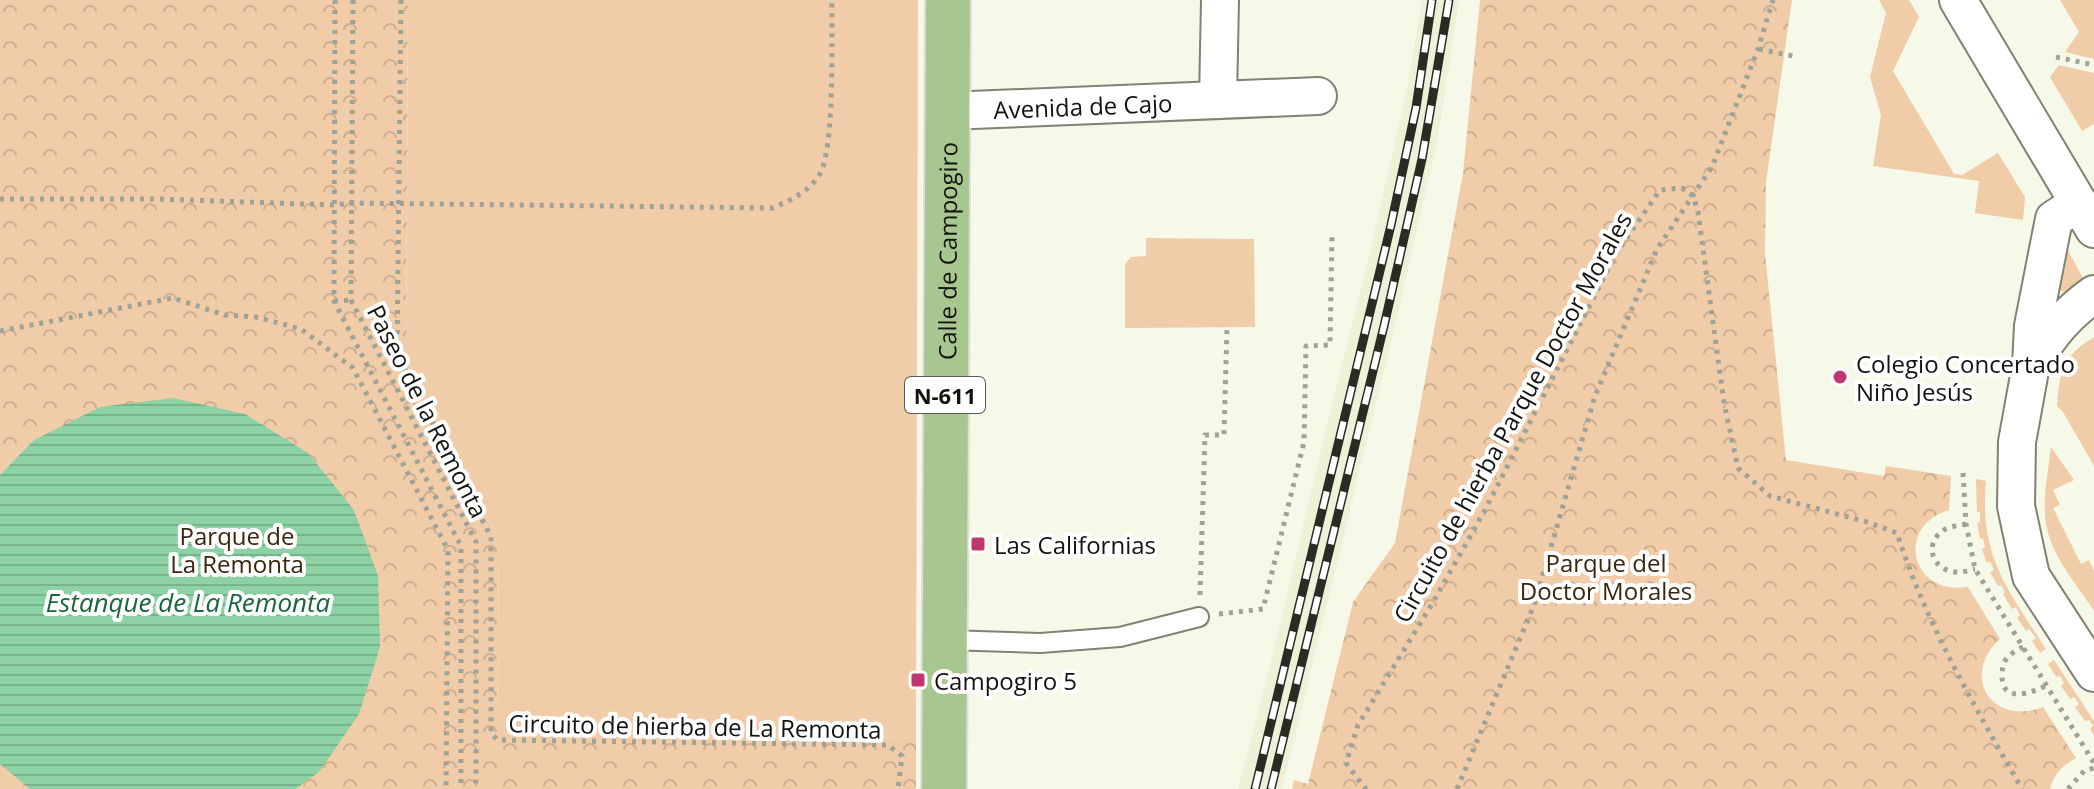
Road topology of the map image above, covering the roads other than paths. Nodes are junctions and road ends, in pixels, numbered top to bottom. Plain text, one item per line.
1 (948, 0) edge
2 (1220, 0) edge
3 (1958, 0) edge
4 (1318, 96) dead end
5 (1218, 100) junction
6 (947, 111) junction
7 (2086, 216) edge
8 (2094, 294) edge
9 (2031, 365) junction
10 (1199, 617) road end
11 (962, 640) junction
12 (2094, 673) edge
13 (944, 789) edge

1 - 6 highway, Calle de Campogiro / N-611
2 - 5 street
3 - 7 street
4 - 5 street, Avenida de Cajo
5 - 6 street, Avenida de Cajo
6 - 11 highway, Calle de Campogiro / N-611
7 - 9 street
8 - 9 street
9 - 12 street
10 - 11 lane
11 - 13 highway, Calle de Campogiro / N-611

